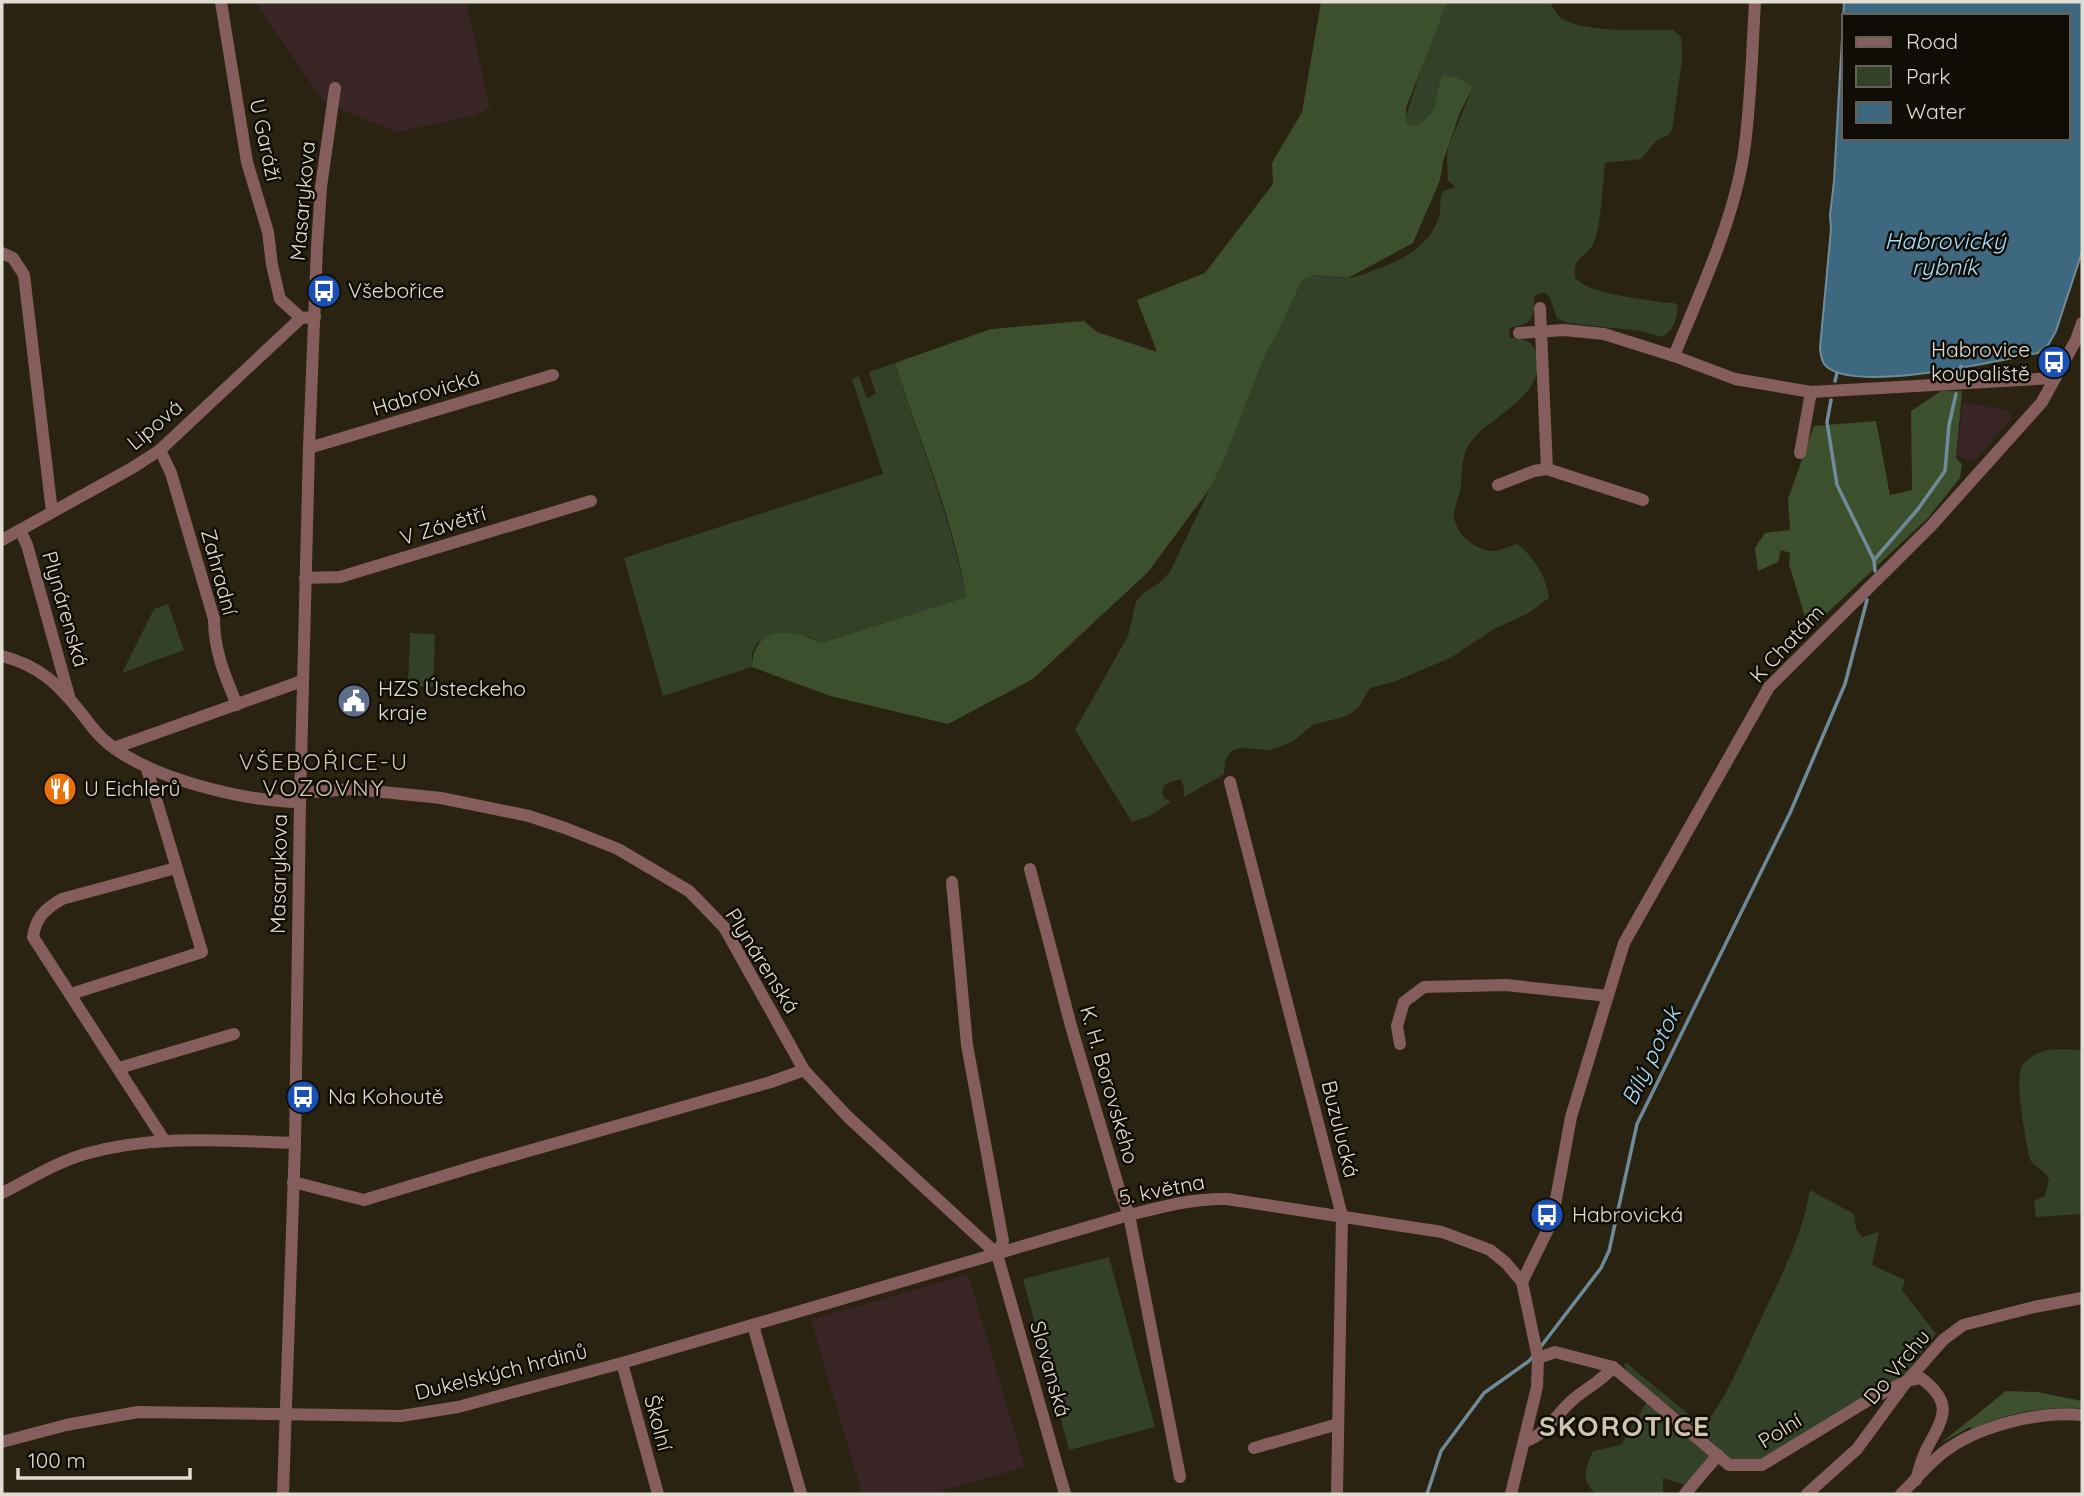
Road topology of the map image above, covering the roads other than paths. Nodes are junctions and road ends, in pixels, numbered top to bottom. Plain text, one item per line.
1 (221, 2) edge
2 (1755, 2) edge
3 (335, 88) dead end
4 (2, 253) edge
5 (1540, 308) dead end
6 (308, 317) junction
7 (2082, 323) edge
8 (1541, 330) junction
9 (1519, 333) dead end
10 (1674, 356) junction
11 (553, 375) dead end
12 (2054, 378) junction
13 (1811, 392) junction
14 (309, 448) junction
15 (160, 450) junction
16 (1800, 453) dead end
17 (1547, 469) junction
18 (1498, 485) dead end
19 (1643, 500) dead end
20 (591, 501) dead end
21 (52, 512) junction
22 (20, 530) junction
23 (2, 540) edge
24 (305, 578) junction
25 (2, 656) edge
26 (302, 681) junction
27 (70, 700) junction
28 (237, 705) junction
29 (114, 748) junction
30 (146, 769) junction
31 (1230, 782) dead end
32 (300, 798) junction
33 (176, 868) junction
34 (1030, 869) dead end
35 (952, 882) dead end
36 (71, 994) junction
37 (1608, 996) junction
38 (234, 1034) dead end
39 (1400, 1044) dead end
40 (119, 1068) junction
41 (804, 1070) junction
42 (164, 1140) junction
43 (295, 1143) junction
44 (293, 1182) junction
45 (2, 1193) edge
46 (1129, 1215) junction
47 (1342, 1216) junction
48 (997, 1254) junction
49 (1521, 1282) junction
50 (2082, 1298) edge
51 (753, 1325) junction
52 (1538, 1358) junction
53 (622, 1363) junction
54 (1613, 1367) junction
55 (1907, 1381) junction
56 (2082, 1415) edge
57 (285, 1416) junction
58 (1338, 1424) junction
59 (1526, 1441) junction
60 (2, 1442) edge
61 (1254, 1448) dead end
62 (1718, 1455) junction
63 (1180, 1477) dead end
64 (1916, 1480) junction
65 (283, 1494) edge
66 (658, 1494) edge
67 (801, 1494) edge
68 (1065, 1494) edge
69 (1336, 1494) edge
70 (1511, 1494) edge
71 (1685, 1494) edge
72 (1807, 1494) edge
73 (1901, 1494) edge

1 - 6 street, U Garáží
2 - 10 street
3 - 6 street, Masarykova
4 - 21 street
5 - 8 street
6 - 14 street, Masarykova
6 - 15 street, Lipová
7 - 12 street, K Chatám
8 - 9 street
8 - 10 street
8 - 17 street
10 - 13 street
11 - 14 street, Habrovická
12 - 13 street
12 - 37 street, K Chatám
13 - 16 street
14 - 24 street, Masarykova
15 - 21 street, Lipová
15 - 28 street, Zahradní
17 - 18 street
17 - 19 street
20 - 24 street, V Závětří
21 - 22 street, Lipová
22 - 23 street, Lipová
22 - 27 street, Plynárenská
24 - 26 street, Masarykova
25 - 27 street, Plynárenská
26 - 28 street
26 - 32 street, Masarykova
27 - 29 street, Plynárenská
28 - 29 street
29 - 30 street, Plynárenská
30 - 32 street, Plynárenská
30 - 33 street
31 - 47 street, Buzulucká
32 - 41 street, Plynárenská
32 - 43 street, Masarykova
33 - 36 street
33 - 36 street
34 - 46 street, K. H. Borovského
35 - 48 street
36 - 40 street
37 - 39 street
37 - 49 street, K Chatám
38 - 40 street
40 - 42 street
41 - 44 street
41 - 48 street, Plynárenská
42 - 43 street
42 - 45 street
43 - 44 street, Masarykova
44 - 57 street, Masarykova
46 - 47 street, 5. května
46 - 48 street, 5. května
46 - 63 street, K. H. Borovského
47 - 49 street, 5. května
47 - 58 street, Buzulucká
48 - 51 street, Dukelských hrdinů
48 - 68 street, Slovanská
49 - 52 street, 5. května
50 - 55 street, Do Vrchu
51 - 53 street, Dukelských hrdinů
51 - 67 street
52 - 54 street, Polní
52 - 59 street, 5. května
53 - 57 street, Dukelských hrdinů
53 - 66 street, Školní
54 - 59 street
54 - 62 street, Polní
55 - 62 street, Polní
55 - 64 street
55 - 72 street, Do Vrchu
56 - 64 street
57 - 60 street, Dukelských hrdinů
57 - 65 street, Masarykova
58 - 61 street
58 - 69 street, Buzulucká
59 - 70 street, 5. května
62 - 71 street
64 - 73 street

